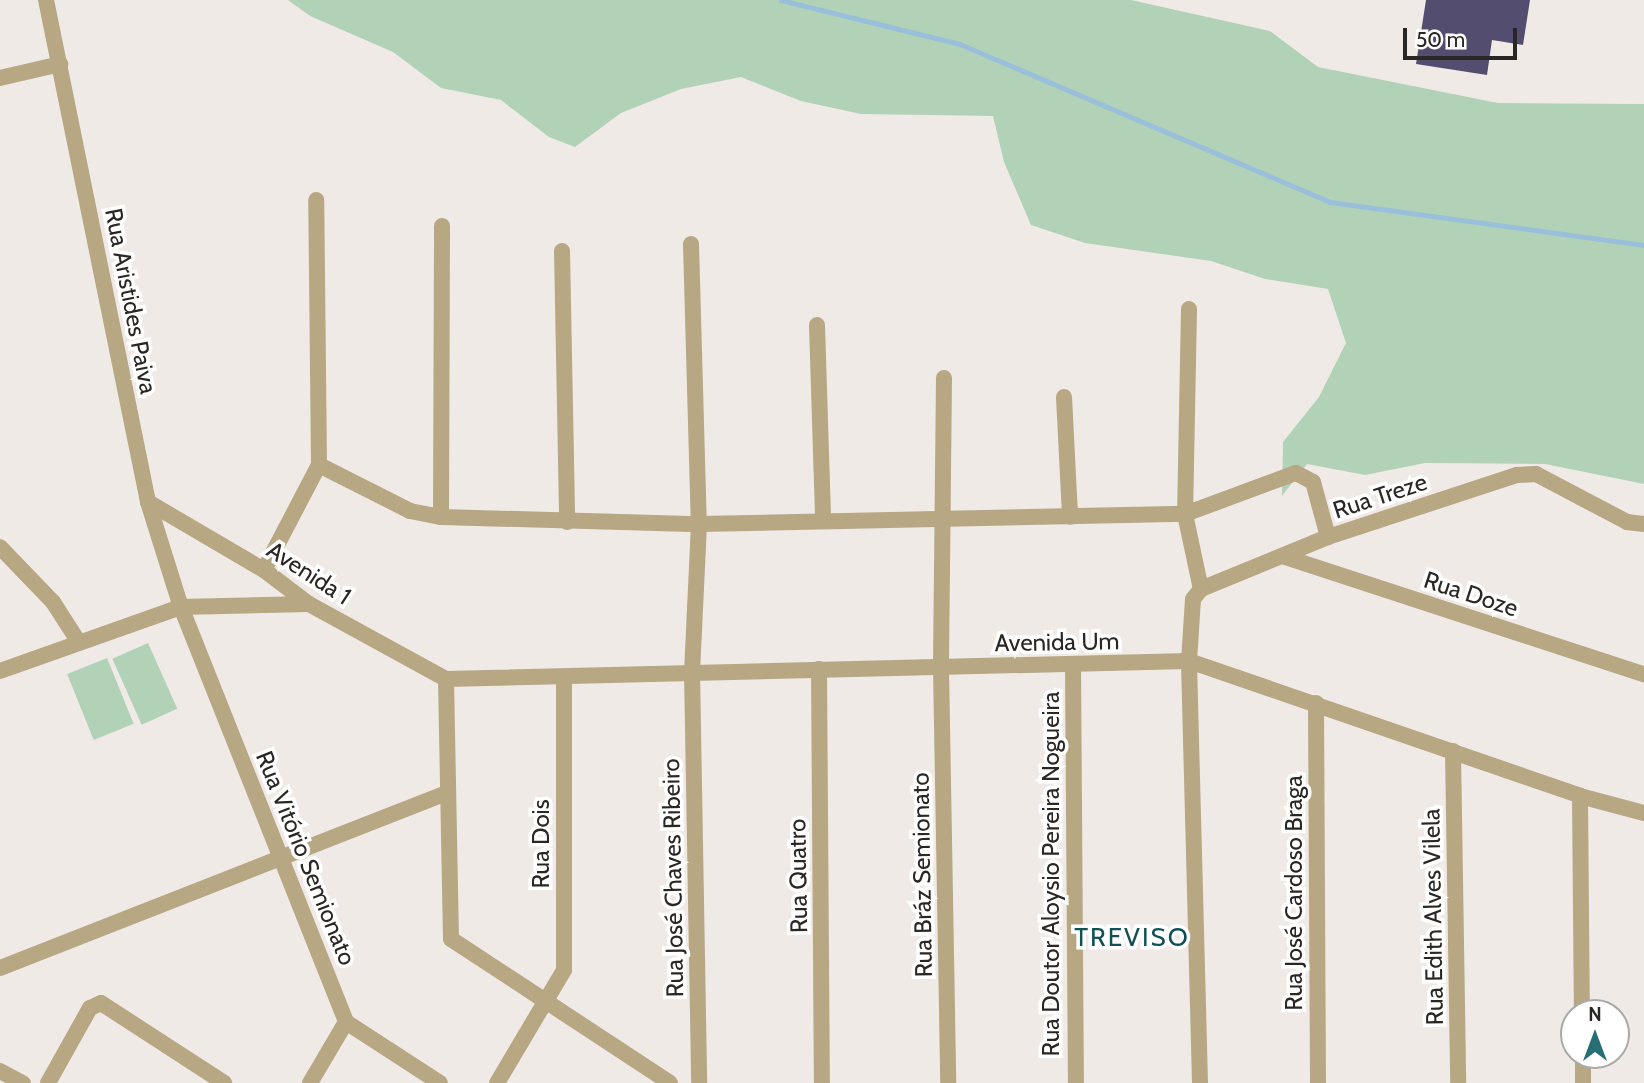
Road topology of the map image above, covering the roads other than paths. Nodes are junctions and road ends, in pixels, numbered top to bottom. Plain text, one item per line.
1 (46, 0) edge
2 (60, 64) junction
3 (0, 78) edge
4 (316, 200) dead end
5 (442, 226) dead end
6 (691, 244) dead end
7 (562, 251) dead end
8 (1189, 309) dead end
9 (817, 325) dead end
10 (944, 378) dead end
11 (1064, 397) dead end
12 (319, 465) junction
13 (148, 502) junction
14 (1185, 514) junction
15 (441, 517) junction
16 (1070, 517) junction
17 (943, 519) junction
18 (823, 521) junction
19 (567, 522) junction
20 (699, 524) junction
21 (1644, 524) edge
22 (1328, 537) junction
23 (0, 547) edge
24 (1285, 558) junction
25 (264, 570) junction
26 (1200, 589) junction
27 (310, 604) junction
28 (181, 607) junction
29 (78, 641) junction
30 (1189, 662) junction
31 (1073, 664) junction
32 (941, 667) junction
33 (819, 669) junction
34 (0, 671) edge
35 (692, 671) junction
36 (1644, 674) edge
37 (446, 679) junction
38 (564, 679) junction
39 (1316, 703) junction
40 (1453, 751) junction
41 (447, 793) junction
42 (1580, 796) junction
43 (1644, 813) edge
44 (282, 858) junction
45 (0, 968) edge
46 (1582, 999) edge
47 (547, 1006) junction
48 (346, 1022) junction
49 (0, 1071) edge
50 (23, 1083) edge
51 (48, 1083) edge
52 (224, 1083) edge
53 (310, 1083) edge
54 (440, 1083) edge
55 (497, 1083) edge
56 (670, 1083) edge
57 (699, 1083) edge
58 (822, 1083) edge
59 (948, 1083) edge
60 (1076, 1083) edge
61 (1200, 1083) edge
62 (1318, 1083) edge
63 (1458, 1083) edge

1 - 2 street, Rua Aristides Paiva
2 - 3 street
2 - 13 street, Rua Aristides Paiva
4 - 12 street
5 - 15 street
6 - 20 street, Rua José Chaves Ribeiro
7 - 19 street
8 - 14 street
9 - 18 street
10 - 17 street, Rua Bráz Semionato
11 - 16 street
12 - 15 street
12 - 25 street
13 - 25 street, Avenida 1
13 - 28 street, Rua Aristides Paiva
14 - 16 street
14 - 22 street
14 - 26 street
15 - 19 street
16 - 17 street
17 - 18 street
17 - 32 street, Rua Bráz Semionato
18 - 20 street
19 - 20 street
20 - 35 street, Rua José Chaves Ribeiro
21 - 22 street, Rua Treze
22 - 24 street, Rua Treze
23 - 29 street
24 - 26 street, Rua Treze
24 - 36 street, Rua Doze
25 - 27 street, Avenida 1
26 - 30 street
27 - 28 street
27 - 37 street, Avenida 1
28 - 29 street
28 - 44 street, Rua Vitório Semionato
29 - 34 street
30 - 31 street, Avenida Um
30 - 39 street, Avenida Um
30 - 61 street
31 - 32 street, Avenida Um
31 - 60 street, Rua Doutor Aloysio Pereira Nogueira
32 - 33 street, Avenida Um
32 - 59 street, Rua Bráz Semionato
33 - 35 street, Avenida Um
33 - 58 street, Rua Quatro
35 - 38 street, Avenida Um
35 - 57 street, Rua José Chaves Ribeiro
37 - 38 street, Avenida Um
37 - 41 street
38 - 47 street, Rua Dois
39 - 40 street, Avenida Um
39 - 62 street, Rua José Cardoso Braga
40 - 42 street, Avenida Um
40 - 63 street, Rua Edith Alves Vilela
41 - 44 street
41 - 47 street
42 - 43 street, Avenida Um
42 - 46 street
44 - 45 street
44 - 48 street, Rua Vitório Semionato
47 - 55 street, Rua Dois
47 - 56 street
48 - 53 street
48 - 54 street
49 - 50 street
51 - 52 street

